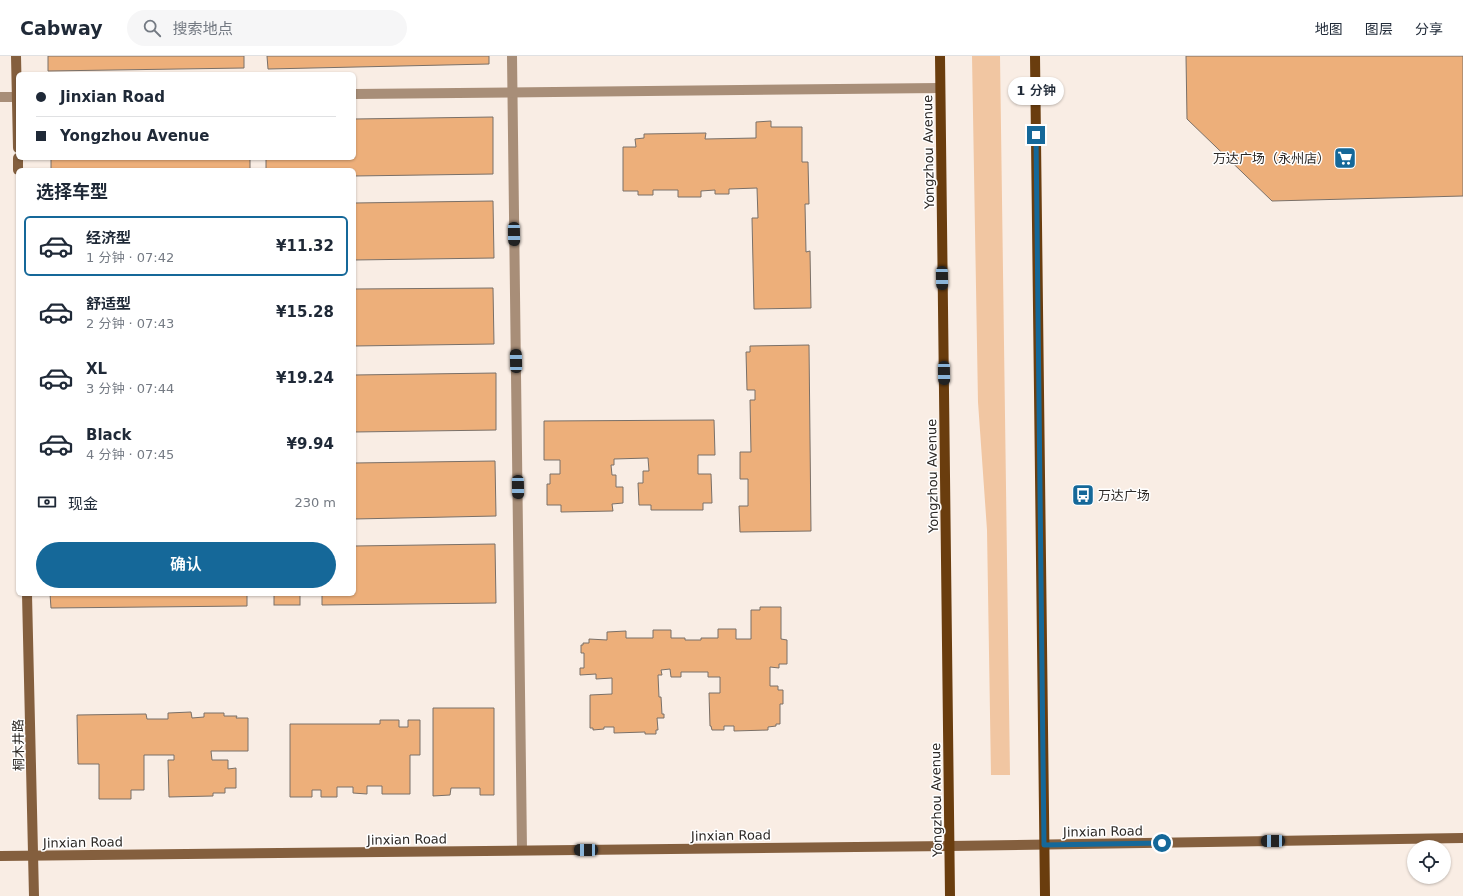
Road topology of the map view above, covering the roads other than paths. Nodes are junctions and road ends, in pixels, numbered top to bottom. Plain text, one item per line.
1 (16, 56) edge
2 (512, 56) edge
3 (940, 56) edge
4 (1035, 56) edge
5 (16, 72) edge
6 (940, 88) junction
7 (512, 92) junction
8 (356, 94) edge
9 (0, 97) edge
10 (16, 97) edge
11 (28, 596) edge
12 (1463, 838) edge
13 (1044, 845) junction
14 (950, 846) junction
15 (522, 850) junction
16 (33, 855) junction
17 (0, 856) edge
18 (34, 896) edge
19 (950, 896) edge
20 (1045, 896) edge

1 - 5 street
2 - 7 street
3 - 6 main road, Yongzhou Avenue
4 - 13 main road
6 - 7 street
6 - 14 main road, Yongzhou Avenue
7 - 8 street
7 - 15 street
9 - 10 street
11 - 16 street, 桐木井路
12 - 13 street, Jinxian Road
13 - 14 street, Jinxian Road
13 - 20 main road
14 - 15 street, Jinxian Road
14 - 19 main road, Yongzhou Avenue
15 - 16 street, Jinxian Road
16 - 17 street, Jinxian Road
16 - 18 street, 桐木井路

